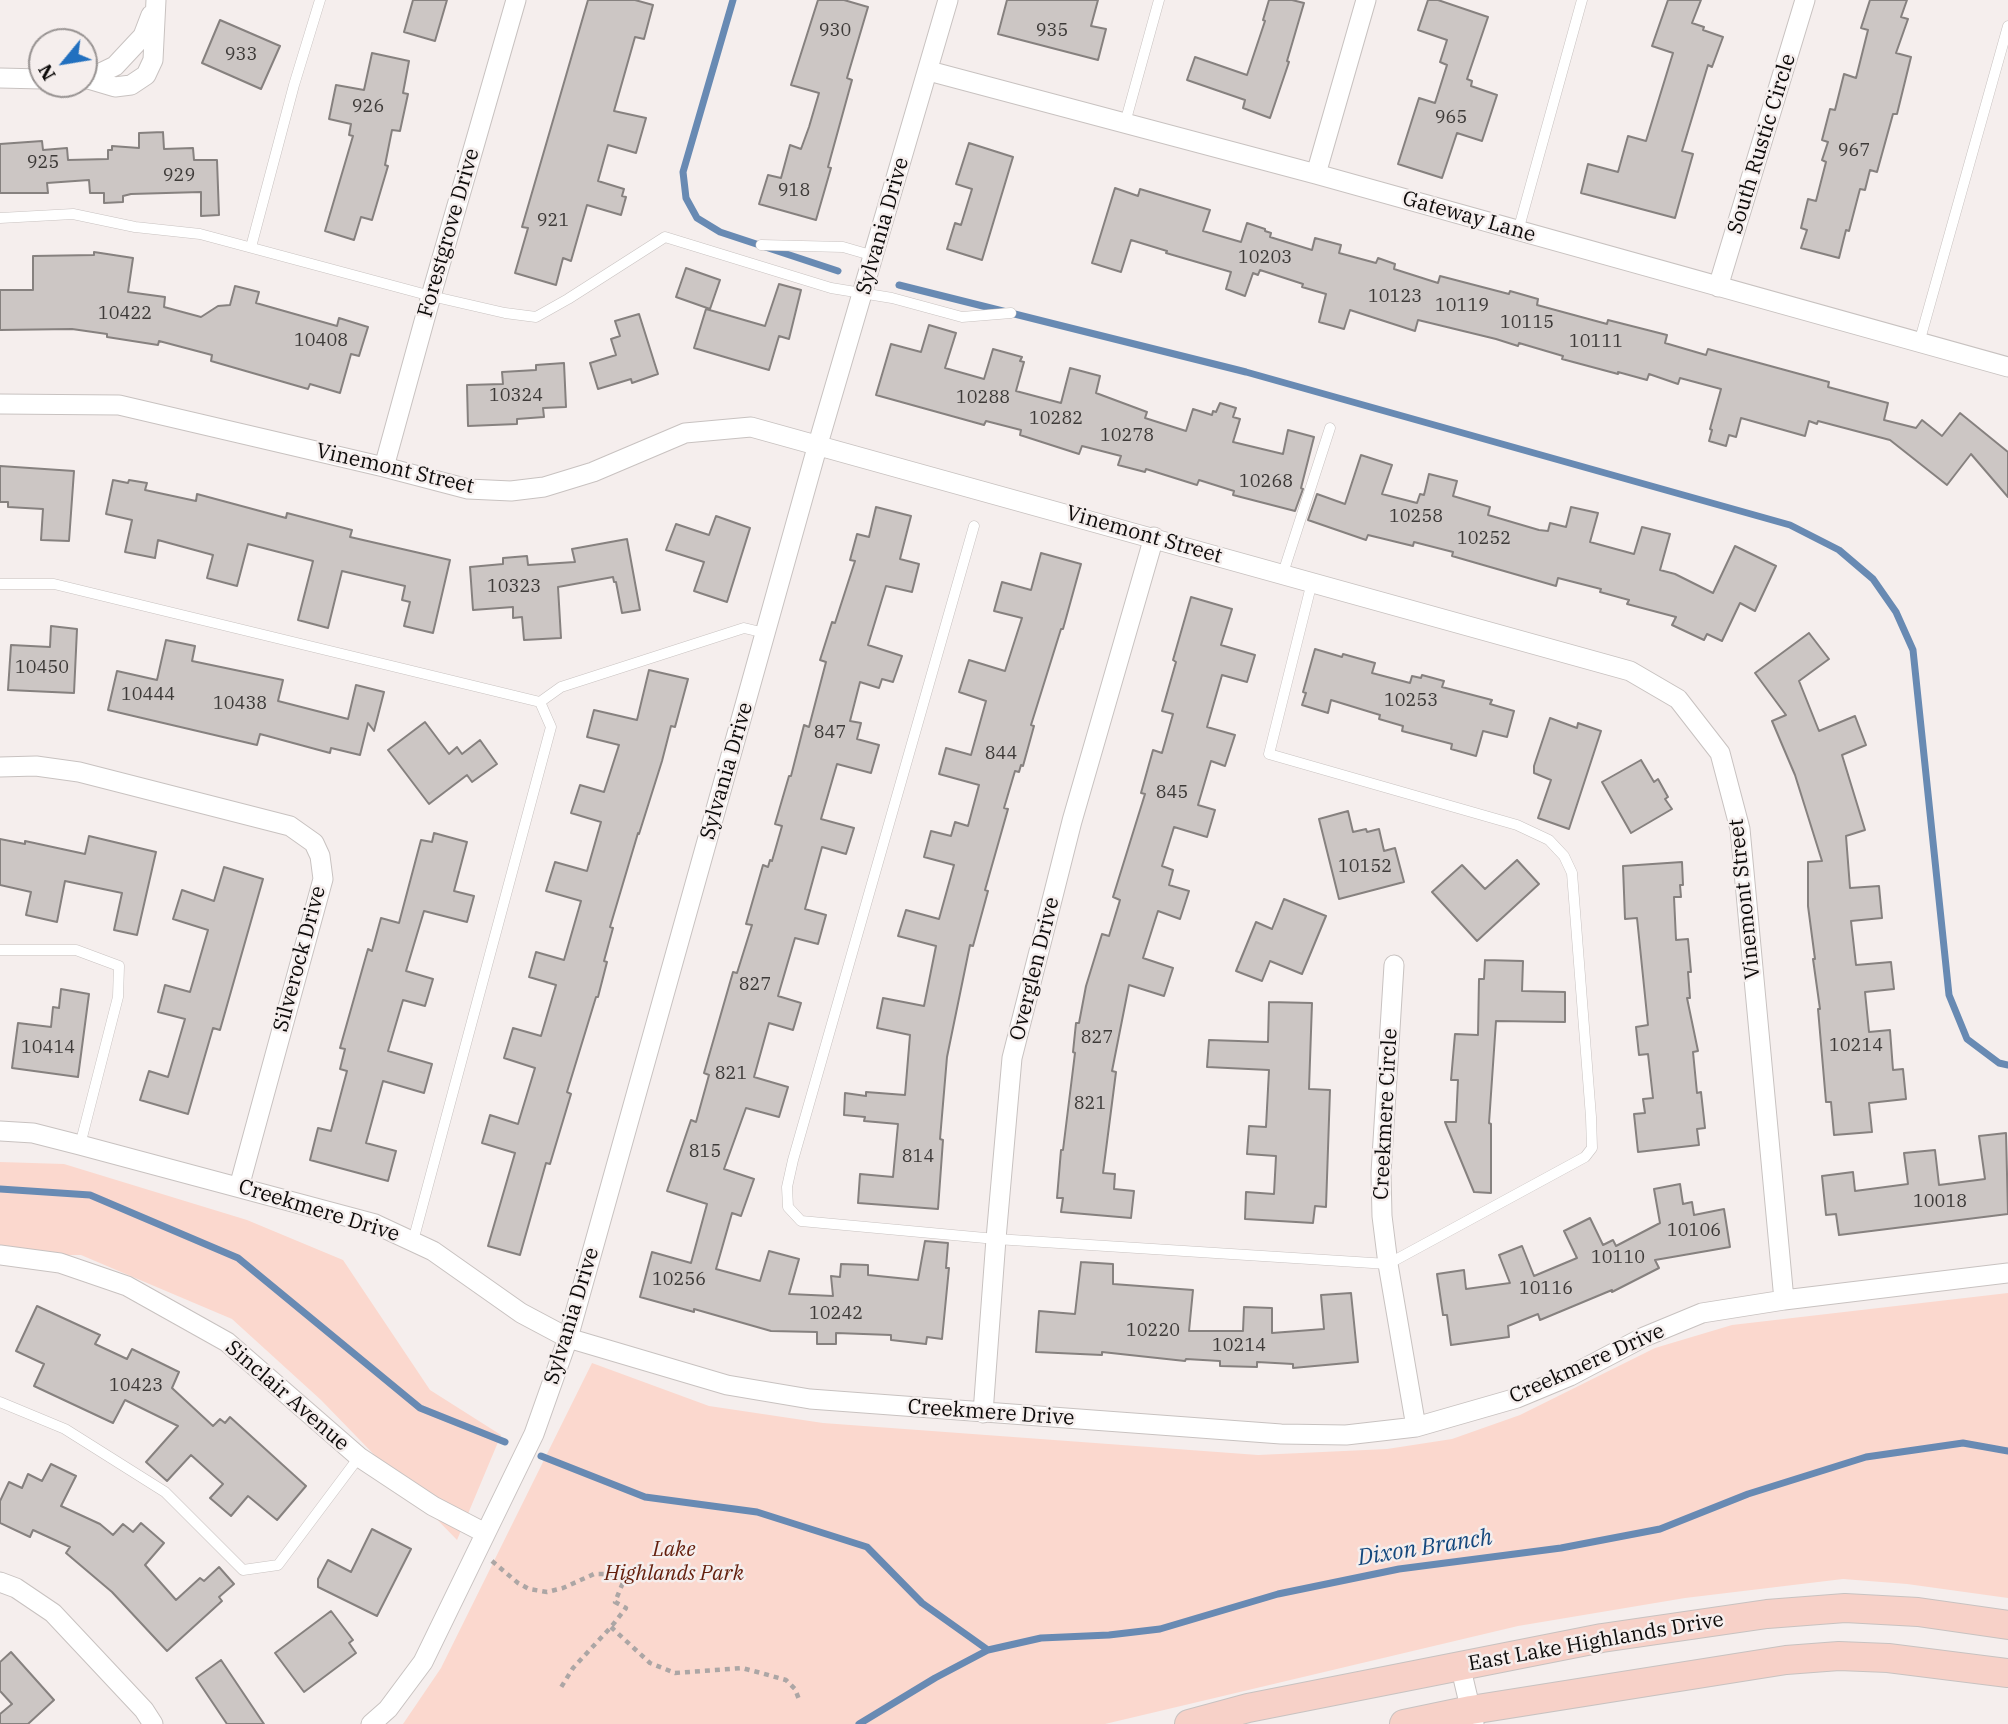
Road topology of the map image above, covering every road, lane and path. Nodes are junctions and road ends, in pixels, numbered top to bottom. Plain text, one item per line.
1 (320, 0) edge
2 (516, 0) edge
3 (948, 0) edge
4 (1159, 0) edge
5 (1366, 0) edge
6 (1582, 0) edge
7 (1805, 0) edge
8 (155, 3) edge
9 (2008, 26) edge
10 (929, 71) junction
11 (98, 74) edge
12 (0, 78) edge
13 (28, 79) edge
14 (98, 82) edge
15 (1125, 123) junction
16 (1316, 174) junction
17 (0, 218) edge
18 (1518, 231) junction
19 (761, 245) dead end
20 (251, 247) junction
21 (874, 256) junction
22 (1718, 287) junction
23 (863, 293) junction
24 (431, 296) junction
25 (1011, 313) dead end
26 (1919, 343) junction
27 (2008, 368) edge
28 (0, 404) edge
29 (1330, 428) dead end
30 (818, 444) junction
31 (384, 467) junction
32 (974, 526) dead end
33 (1154, 537) junction
34 (1283, 573) junction
35 (1312, 582) junction
36 (0, 584) edge
37 (765, 633) junction
38 (540, 702) junction
39 (0, 767) edge
40 (0, 950) edge
41 (1394, 965) dead end
42 (0, 1131) edge
43 (80, 1145) junction
44 (239, 1187) junction
45 (996, 1239) junction
46 (413, 1241) junction
47 (0, 1255) edge
48 (1388, 1264) junction
49 (2008, 1273) edge
50 (1784, 1300) junction
51 (568, 1338) junction
52 (0, 1402) edge
53 (983, 1413) junction
54 (1416, 1427) junction
55 (359, 1457) junction
56 (485, 1533) junction
57 (476, 1552) junction
58 (0, 1582) edge
59 (2008, 1625) edge
60 (611, 1627) junction
61 (1460, 1665) junction
62 (2008, 1673) edge
63 (560, 1689) dead end
64 (800, 1702) dead end
65 (1472, 1717) edge
66 (153, 1724) edge
67 (371, 1724) edge
68 (1189, 1724) edge
69 (1404, 1724) edge

1 - 20 lane
2 - 24 street, Forestgrove Drive
3 - 10 street, Sylvania Drive
4 - 15 lane
5 - 16 street
6 - 18 lane
7 - 22 street, South Rustic Circle
8 - 11 street
8 - 14 street
9 - 26 lane
10 - 15 street, Gateway Lane
10 - 21 street, Sylvania Drive
12 - 13 street
15 - 16 street, Gateway Lane
16 - 18 street, Gateway Lane
17 - 20 lane
18 - 22 street, Gateway Lane
19 - 21 lane
20 - 24 lane
21 - 23 street, Sylvania Drive
22 - 26 street, Gateway Lane
23 - 24 lane
23 - 25 lane
23 - 30 street, Sylvania Drive
24 - 31 street, Forestgrove Drive
26 - 27 street, Gateway Lane
28 - 31 street, Vinemont Street
29 - 34 lane
30 - 31 street, Vinemont Street
30 - 33 street, Vinemont Street
30 - 37 street, Sylvania Drive
32 - 45 lane
33 - 34 street, Vinemont Street
33 - 45 street, Overglen Drive
34 - 35 street, Vinemont Street
35 - 48 lane
35 - 50 street, Vinemont Street
36 - 38 lane
37 - 38 lane
37 - 51 street, Sylvania Drive
38 - 46 lane
39 - 44 street, Silverock Drive
40 - 43 lane
41 - 48 street, Creekmere Circle
42 - 43 street, Creekmere Drive
43 - 44 street, Creekmere Drive
44 - 46 street, Creekmere Drive
45 - 48 lane
45 - 53 street, Overglen Drive
46 - 51 street, Creekmere Drive
47 - 55 street, Sinclair Avenue
48 - 54 street, Creekmere Circle
49 - 50 street, Creekmere Drive
50 - 54 street, Creekmere Drive
51 - 53 street, Creekmere Drive
51 - 56 street, Sylvania Drive
52 - 55 lane
53 - 54 street, Creekmere Drive
55 - 56 street, Sinclair Avenue
56 - 57 street, Sylvania Drive
57 - 60 path
57 - 67 street, Sylvania Drive
58 - 66 street
59 - 61 main road, East Lake Highlands Drive
60 - 63 path
60 - 64 path
61 - 65 street
61 - 68 main road, East Lake Highlands Drive
62 - 65 main road
65 - 69 main road

